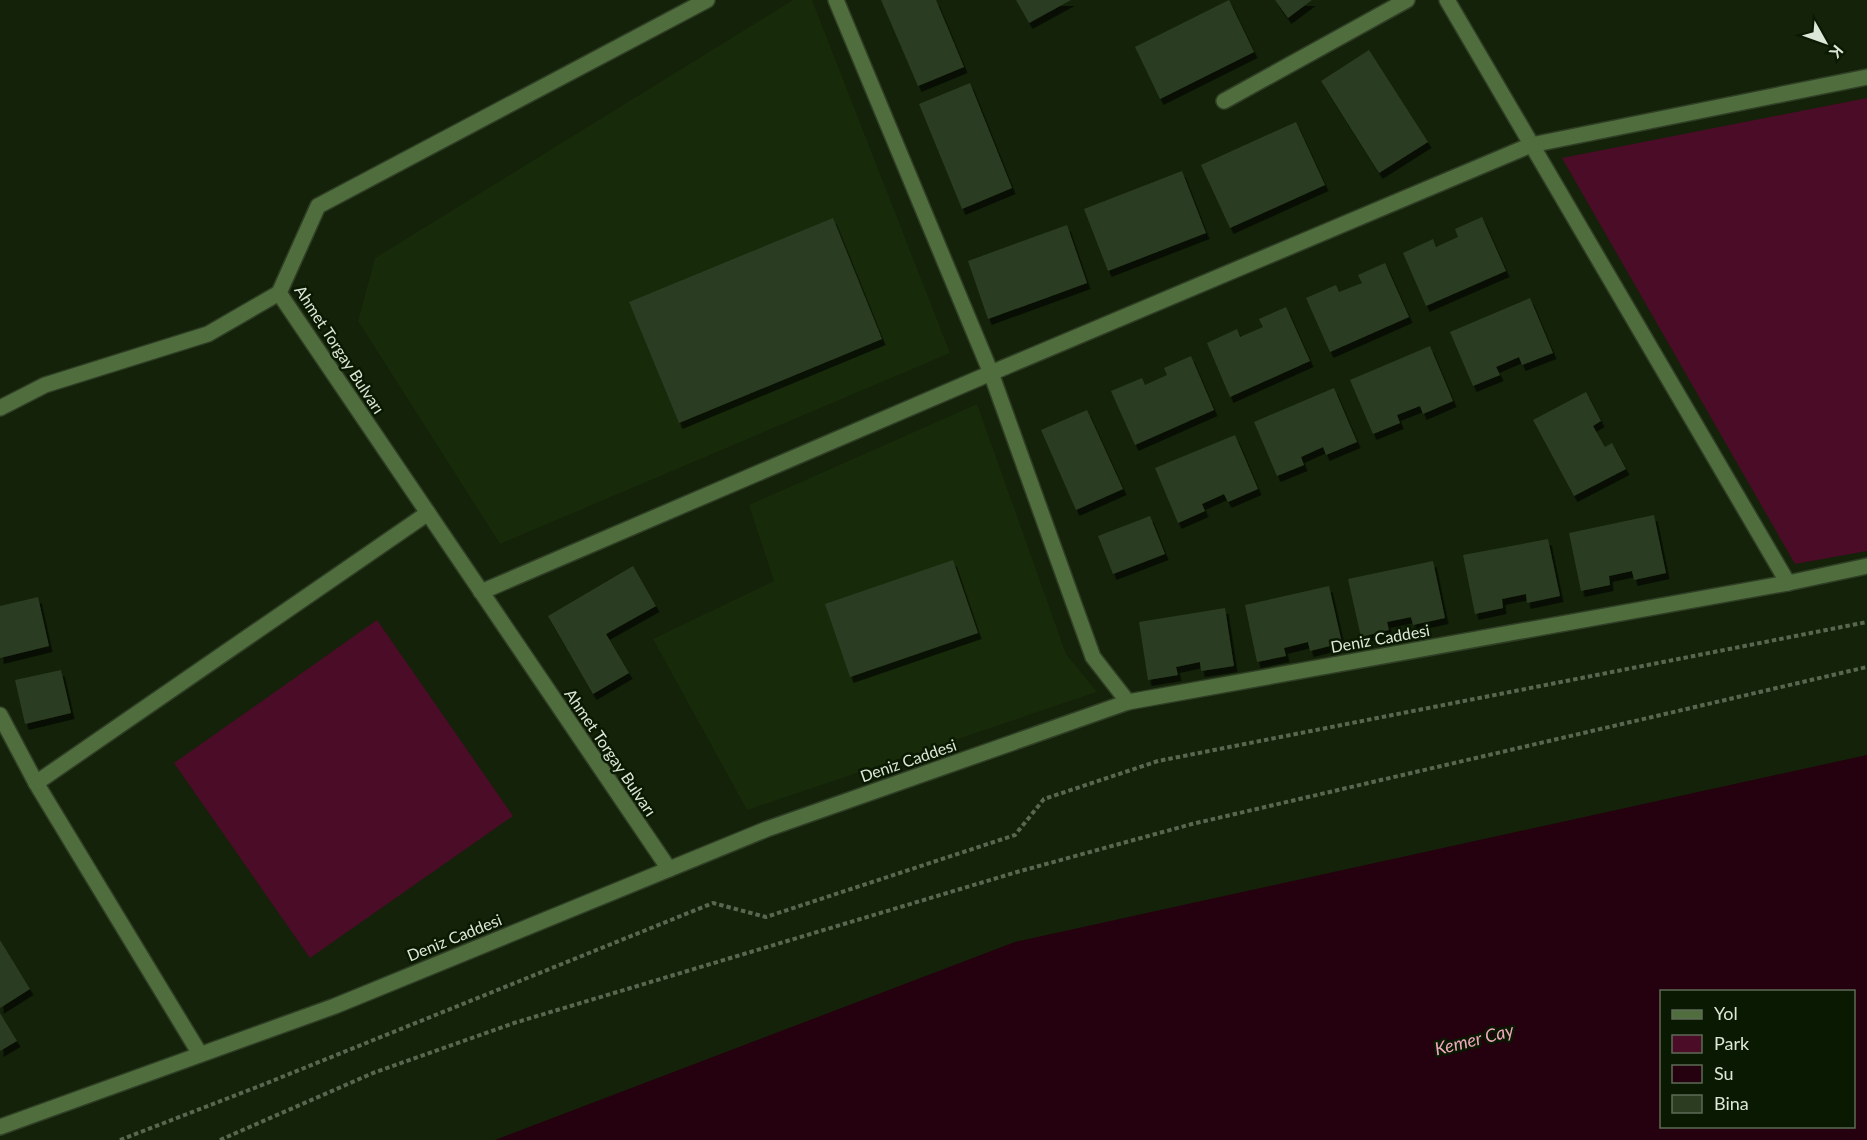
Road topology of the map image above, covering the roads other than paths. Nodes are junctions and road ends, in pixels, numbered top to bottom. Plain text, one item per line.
1 (707, 0) edge
2 (836, 0) edge
3 (1407, 0) edge
4 (1447, 0) edge
5 (1867, 77) edge
6 (1224, 101) dead end
7 (1531, 145) junction
8 (279, 293) junction
9 (991, 373) junction
10 (0, 408) edge
11 (428, 513) junction
12 (1867, 566) edge
13 (1788, 583) junction
14 (481, 592) junction
15 (1128, 702) junction
16 (0, 715) edge
17 (36, 783) junction
18 (669, 869) junction
19 (200, 1054) junction
20 (0, 1127) edge

1 - 8 street, Ahmet Torgay Bulvarı
2 - 9 street
3 - 6 street
4 - 7 street
5 - 7 street
7 - 9 street
7 - 13 street
8 - 10 street
8 - 11 street, Ahmet Torgay Bulvarı
9 - 14 street
9 - 15 street
11 - 14 street, Ahmet Torgay Bulvarı
11 - 17 street
12 - 13 street, Deniz Caddesi
13 - 15 street, Deniz Caddesi
14 - 18 street, Ahmet Torgay Bulvarı
15 - 18 street, Deniz Caddesi
16 - 17 street
17 - 19 street
18 - 19 street, Deniz Caddesi
19 - 20 street, Deniz Caddesi

